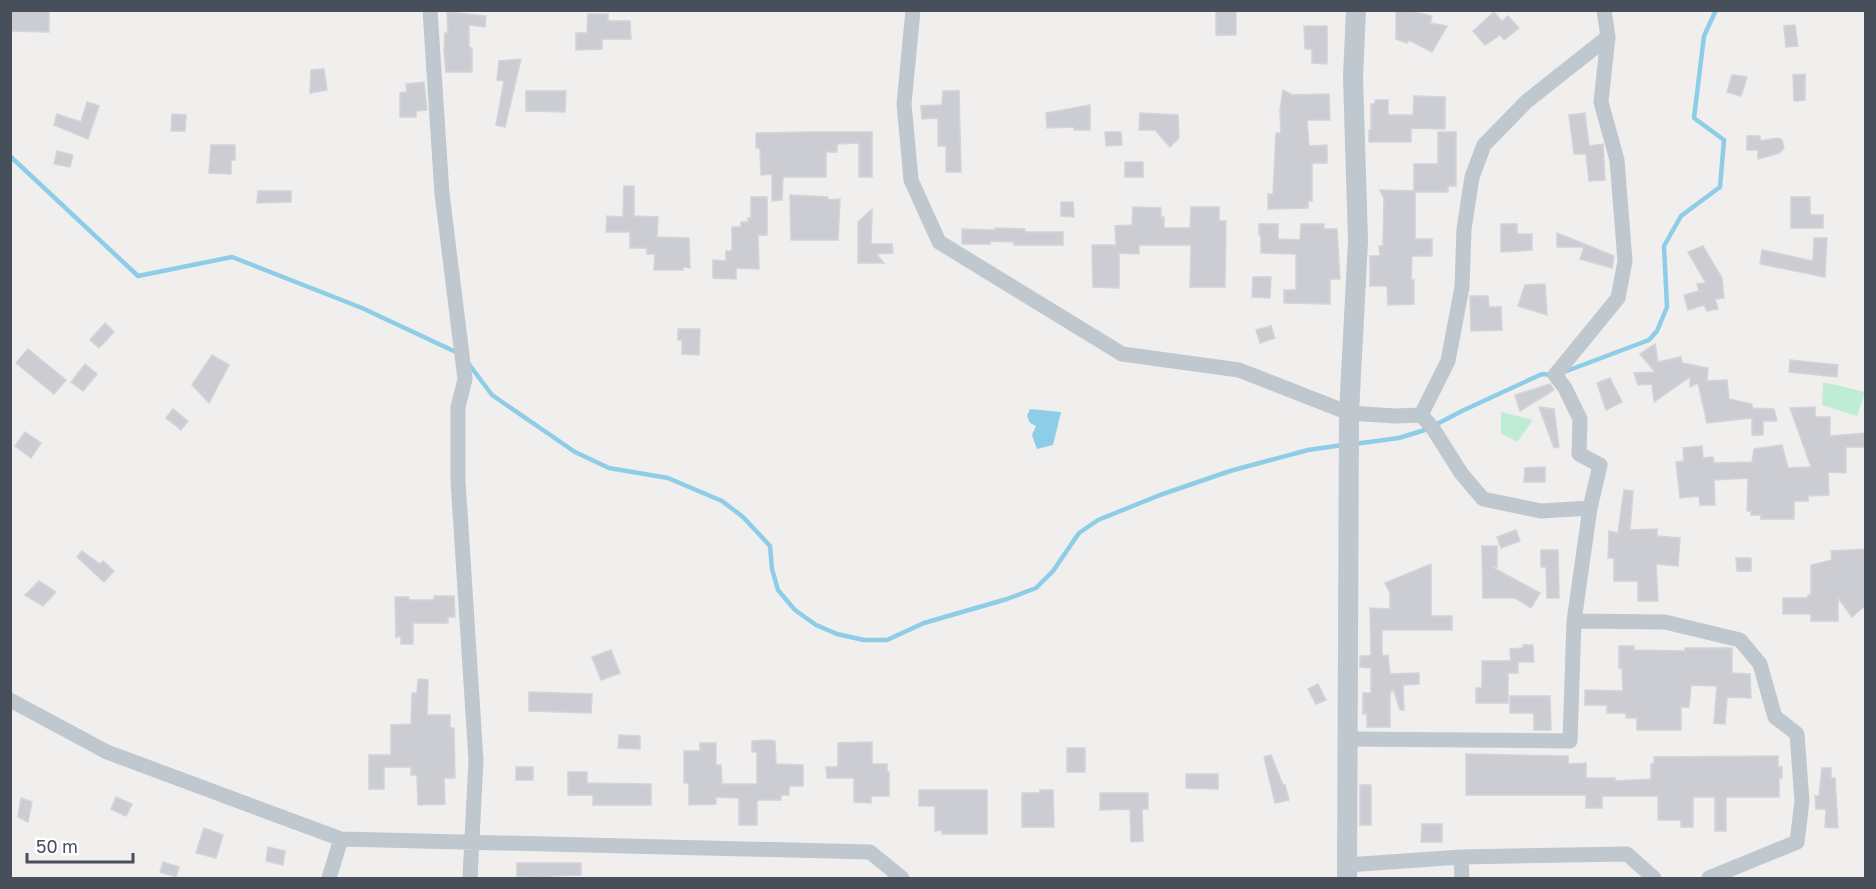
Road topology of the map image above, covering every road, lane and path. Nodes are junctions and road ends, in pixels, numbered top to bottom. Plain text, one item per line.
1 (430, 10) edge
2 (913, 10) edge
3 (1356, 10) edge
4 (1604, 10) edge
5 (1608, 37) junction
6 (1349, 413) junction
7 (1421, 415) junction
8 (1590, 508) junction
9 (1574, 621) junction
10 (14, 707) edge
11 (1348, 739) junction
12 (341, 839) junction
13 (471, 842) junction
14 (1461, 857) junction
15 (1347, 872) edge
16 (329, 879) edge
17 (470, 879) edge
18 (902, 879) edge
19 (1462, 879) edge
20 (1654, 879) edge
21 (1708, 879) edge

1 - 13 street
2 - 6 street
3 - 6 street
4 - 5 street
5 - 7 street
5 - 8 street
6 - 7 street
6 - 11 street
7 - 8 street
8 - 9 street
9 - 11 street
9 - 21 street
10 - 12 street
11 - 15 street
12 - 13 street
12 - 16 street
13 - 17 street
13 - 18 street
14 - 15 street
14 - 19 street
14 - 20 street

